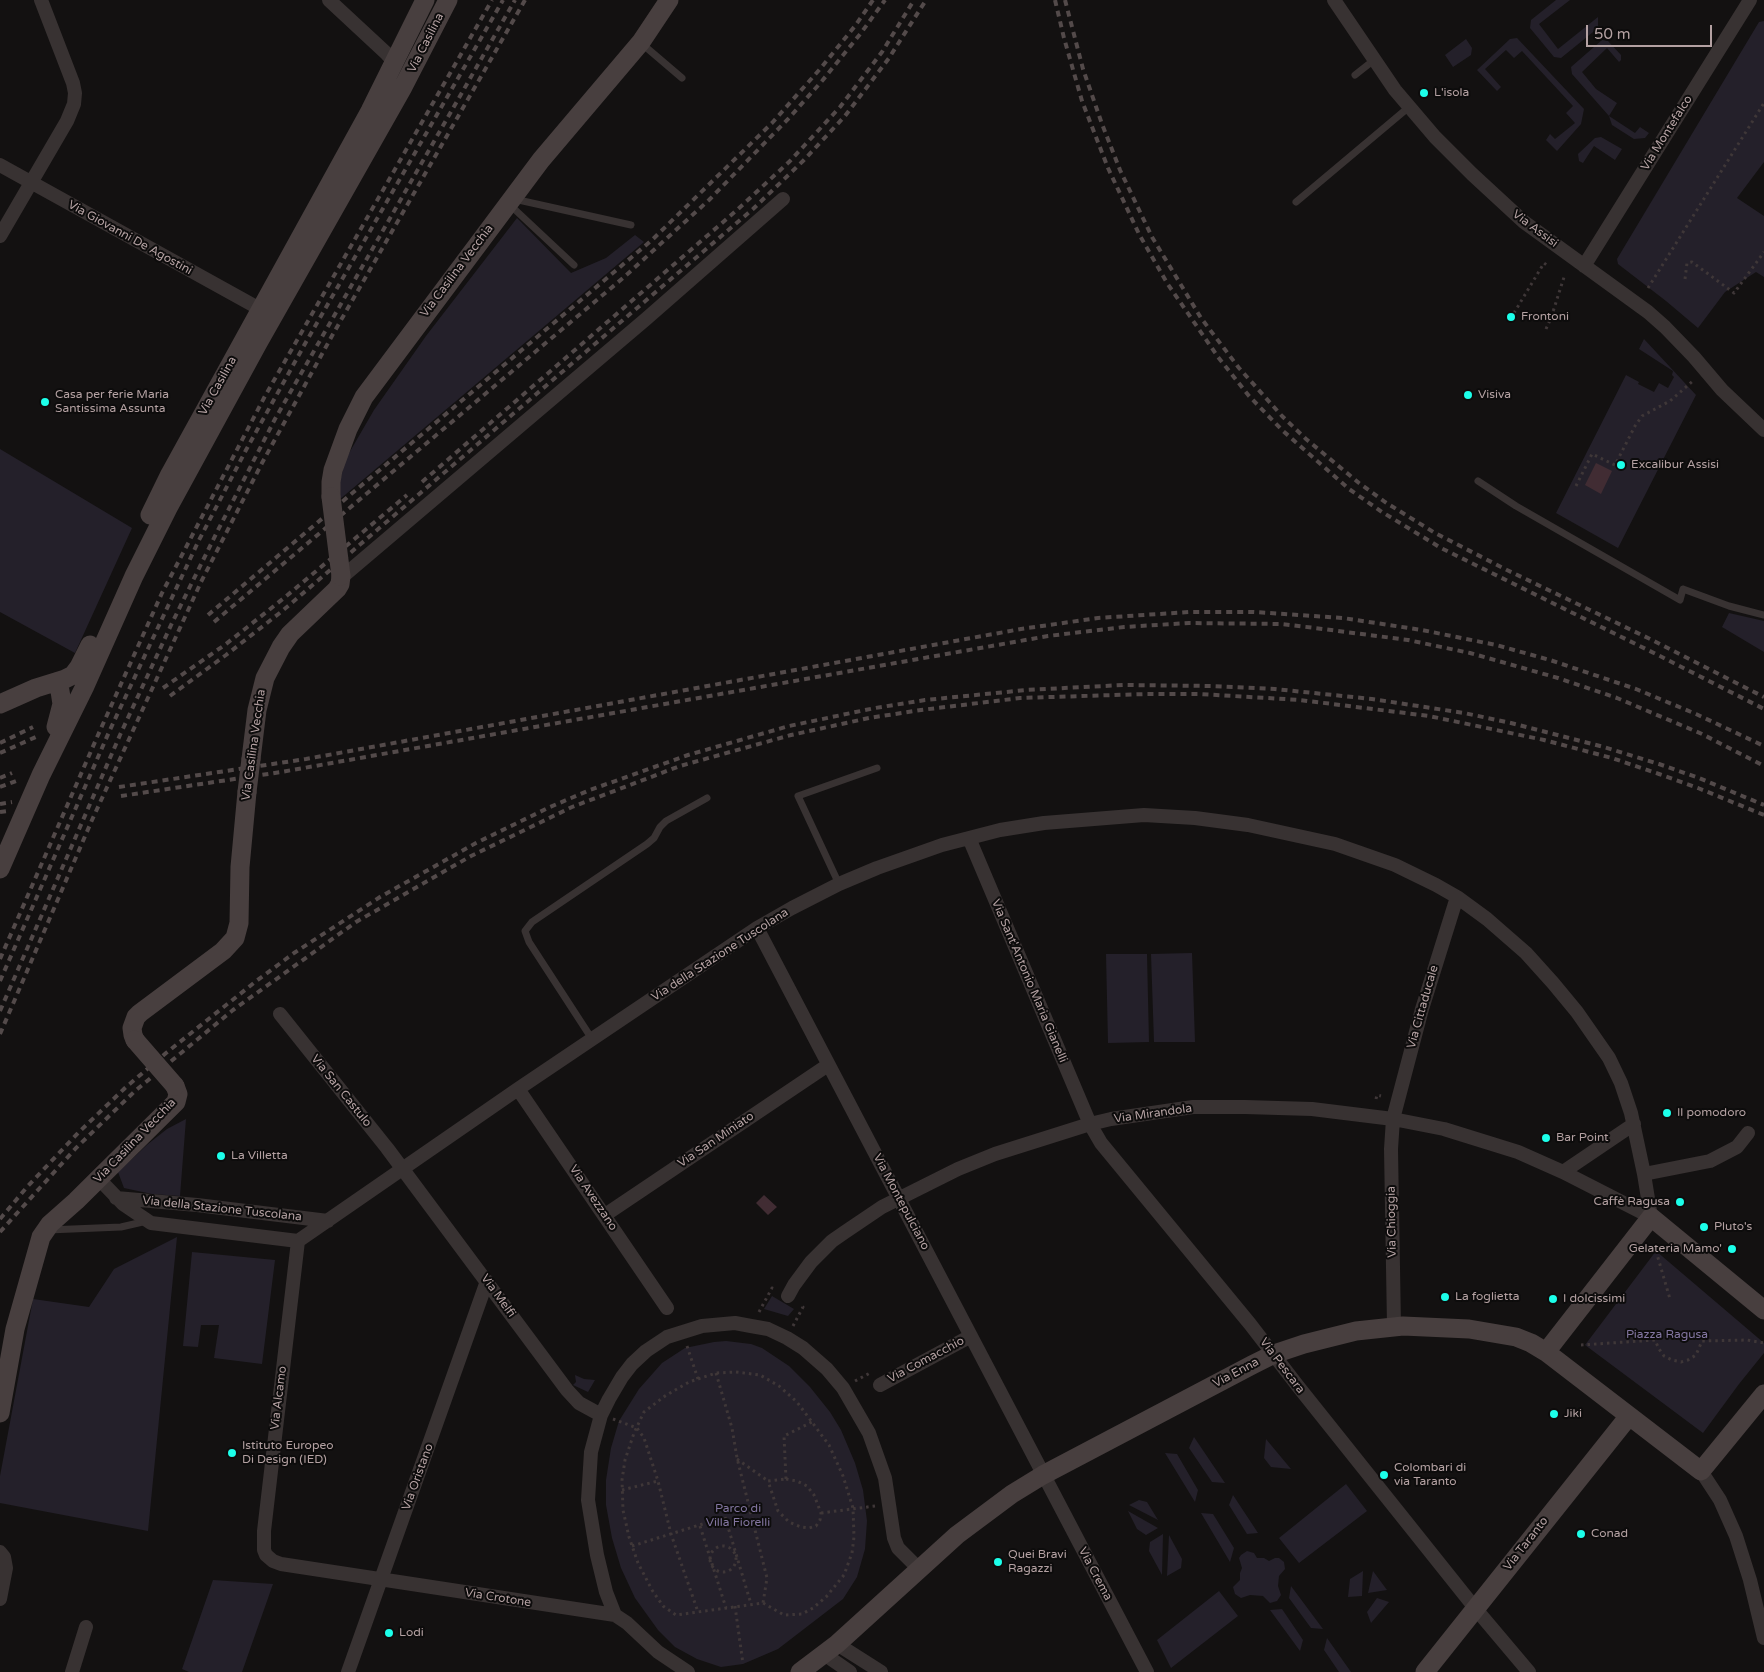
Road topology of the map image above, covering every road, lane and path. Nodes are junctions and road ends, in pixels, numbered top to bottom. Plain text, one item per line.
1 (41, 0) edge
2 (329, 0) edge
3 (350, 0) edge
4 (425, 0) edge
5 (448, 0) edge
6 (669, 0) edge
7 (1334, 0) edge
8 (1750, 0) edge
9 (344, 14) junction
10 (641, 42) junction
11 (1374, 60) junction
12 (394, 63) junction
13 (1355, 75) dead end
14 (682, 78) dead end
15 (1764, 103) edge
16 (1409, 107) junction
17 (0, 166) edge
18 (30, 182) junction
19 (783, 199) dead end
20 (510, 201) junction
21 (1296, 202) dead end
22 (631, 224) dead end
23 (0, 236) edge
24 (1764, 252) edge
25 (574, 265) dead end
26 (1548, 266) dead end
27 (1584, 266) junction
28 (1565, 274) dead end
29 (1685, 279) dead end
30 (1648, 288) dead end
31 (260, 309) junction
32 (1514, 313) dead end
33 (1546, 329) dead end
34 (1707, 373) junction
35 (1764, 430) edge
36 (1478, 481) dead end
37 (1576, 486) dead end
38 (341, 577) junction
39 (1764, 615) edge
40 (56, 683) junction
41 (0, 704) edge
42 (877, 768) dead end
43 (41, 776) junction
44 (707, 798) dead end
45 (969, 838) junction
46 (1, 866) edge
47 (838, 884) junction
48 (1456, 897) junction
49 (757, 928) junction
50 (280, 1014) dead end
51 (592, 1039) junction
52 (828, 1065) junction
53 (518, 1089) junction
54 (1381, 1096) dead end
55 (1376, 1099) dead end
56 (1393, 1119) junction
57 (1090, 1124) junction
58 (1634, 1124) junction
59 (1748, 1133) dead end
60 (402, 1169) junction
61 (1562, 1172) junction
62 (1644, 1174) junction
63 (99, 1179) junction
64 (116, 1198) junction
65 (900, 1199) junction
66 (605, 1215) junction
67 (1651, 1217) junction
68 (328, 1221) junction
69 (147, 1222) junction
70 (45, 1230) junction
71 (298, 1241) junction
72 (1656, 1251) dead end
73 (487, 1281) junction
74 (788, 1296) junction
75 (1670, 1299) dead end
76 (667, 1308) dead end
77 (1764, 1310) edge
78 (751, 1326) junction
79 (1394, 1326) junction
80 (682, 1332) junction
81 (971, 1336) junction
82 (787, 1338) junction
83 (1764, 1343) edge
84 (1581, 1345) dead end
85 (1546, 1352) junction
86 (1274, 1354) junction
87 (716, 1373) junction
88 (698, 1379) junction
89 (880, 1384) joint
90 (843, 1388) junction
91 (1764, 1394) edge
92 (0, 1413) edge
93 (601, 1415) junction
94 (1629, 1416) junction
95 (812, 1422) junction
96 (637, 1428) junction
97 (736, 1458) junction
98 (1701, 1472) junction
99 (1043, 1476) junction
100 (786, 1479) junction
101 (658, 1481) junction
102 (768, 1481) junction
103 (622, 1490) junction
104 (889, 1504) junction
105 (853, 1508) junction
106 (821, 1513) junction
107 (700, 1526) junction
108 (671, 1534) junction
109 (632, 1546) junction
110 (0, 1552) edge
111 (736, 1556) junction
112 (710, 1560) junction
113 (919, 1569) junction
114 (382, 1579) junction
115 (0, 1599) edge
116 (763, 1602) junction
117 (750, 1604) junction
118 (735, 1606) junction
119 (726, 1608) junction
120 (1475, 1608) junction
121 (698, 1612) junction
122 (615, 1615) junction
123 (86, 1627) dead end
124 (1764, 1638) edge
125 (831, 1649) junction
126 (743, 1664) dead end
127 (72, 1672) edge
128 (348, 1672) edge
129 (688, 1672) edge
130 (800, 1672) edge
131 (850, 1672) edge
132 (881, 1672) edge
133 (1147, 1672) edge
134 (1425, 1672) edge
135 (1529, 1672) edge

1 - 18 street
2 - 9 street
3 - 9 street
4 - 12 main road, Via Casilina
5 - 43 main road, Via Casilina
6 - 10 main road, Via Casilina Vecchia
7 - 11 street, Via Assisi
8 - 27 street, Via Montefalco
9 - 12 street
10 - 14 lane
10 - 20 main road, Via Casilina Vecchia
11 - 13 lane
11 - 16 street, Via Assisi
12 - 31 main road, Via Casilina
15 - 30 path
16 - 21 lane
16 - 27 street, Via Assisi
17 - 18 street, Via Giovanni De Agostini
18 - 23 street
18 - 31 street, Via Giovanni De Agostini
19 - 38 street, Via Casilina Vecchia
20 - 22 lane
20 - 25 lane
20 - 38 main road, Via Casilina Vecchia, bridge
24 - 29 path
26 - 32 path
27 - 34 street, Via Assisi
28 - 33 path
31 - 40 main road, Via Casilina
34 - 35 street, Via Assisi
34 - 37 path
36 - 39 lane
38 - 63 main road, Via Casilina Vecchia, bridge
40 - 41 main road
40 - 43 main road, Via Casilina
42 - 47 lane
43 - 46 main road, Via Casilina
44 - 51 lane
45 - 47 street, Via della Stazione Tuscolana
45 - 48 street, Via della Stazione Tuscolana
45 - 57 street, Via Sant'Antonio Maria Gianelli
47 - 49 street, Via della Stazione Tuscolana
48 - 56 street, Via Cittaducale
48 - 58 street, Via della Stazione Tuscolana
49 - 51 street, Via della Stazione Tuscolana
49 - 52 street, Via Montepulciano
50 - 60 street, Via San Castulo
51 - 53 street, Via della Stazione Tuscolana
52 - 65 street, Via Montepulciano
52 - 66 street, Via San Miniato
53 - 60 street, Via della Stazione Tuscolana
53 - 66 street, Via Avezzano
54 - 55 path
56 - 57 street, Via Mirandola
56 - 61 street, Via Mirandola
56 - 79 street, Via Chioggia
57 - 65 street, Via Mirandola
57 - 86 street, Via Pescara
58 - 61 street
58 - 62 street
59 - 62 street
60 - 68 street, Via della Stazione Tuscolana
60 - 73 street, Via Melfi
61 - 67 street
62 - 67 street
63 - 64 street, Via della Stazione Tuscolana
63 - 70 main road, Via Casilina Vecchia
64 - 68 street, Via della Stazione Tuscolana
64 - 69 street, Via della Stazione Tuscolana
65 - 74 street, Via Mirandola
65 - 81 street, Via Montepulciano
66 - 76 street, Via Avezzano
67 - 77 main road
67 - 85 main road
68 - 71 street, Via della Stazione Tuscolana
69 - 70 lane
69 - 71 street, Via della Stazione Tuscolana
70 - 92 main road, Via Casilina Vecchia
71 - 114 street, Via Alcamo
72 - 75 path
73 - 93 street, Via Melfi
73 - 114 street, Via Oristano
74 - 78 path
74 - 82 path
78 - 80 street
78 - 82 street
79 - 85 main road, Via Enna
79 - 86 main road, Via Enna
80 - 88 path
80 - 93 street
81 - 89 street, Via Comacchio
81 - 99 street, Via Montepulciano
82 - 90 street
83 - 84 path
85 - 94 main road
86 - 99 main road, Via Enna
86 - 120 street, Via Pescara
87 - 88 path
87 - 95 path
87 - 97 path
88 - 96 path
89 - 90 path
90 - 104 street
91 - 98 main road
93 - 96 path
93 - 122 street
94 - 98 main road
94 - 120 main road, Via Taranto
95 - 100 path
95 - 105 path
96 - 101 path
96 - 103 path
97 - 102 path
97 - 116 path
98 - 124 street
99 - 113 main road, Via Enna
99 - 133 street, Via Crema
100 - 102 path
100 - 106 path
101 - 103 path
101 - 108 path
102 - 106 path
103 - 109 path
104 - 105 path
104 - 113 street
105 - 106 path
105 - 116 path
107 - 108 path
107 - 111 path
107 - 112 path
108 - 109 path
108 - 121 path
109 - 121 path
110 - 115 street
111 - 112 path
111 - 112 path
111 - 117 path
112 - 119 path
113 - 125 main road, Via Enna
114 - 122 street, Via Crotone
114 - 128 street, Via Oristano
116 - 117 path
117 - 118 path
118 - 119 path
118 - 126 path
119 - 121 path
120 - 134 main road, Via Taranto
120 - 135 street, Via Pescara
122 - 129 street
123 - 127 street
125 - 130 main road, Via Enna
125 - 131 street
125 - 132 street

